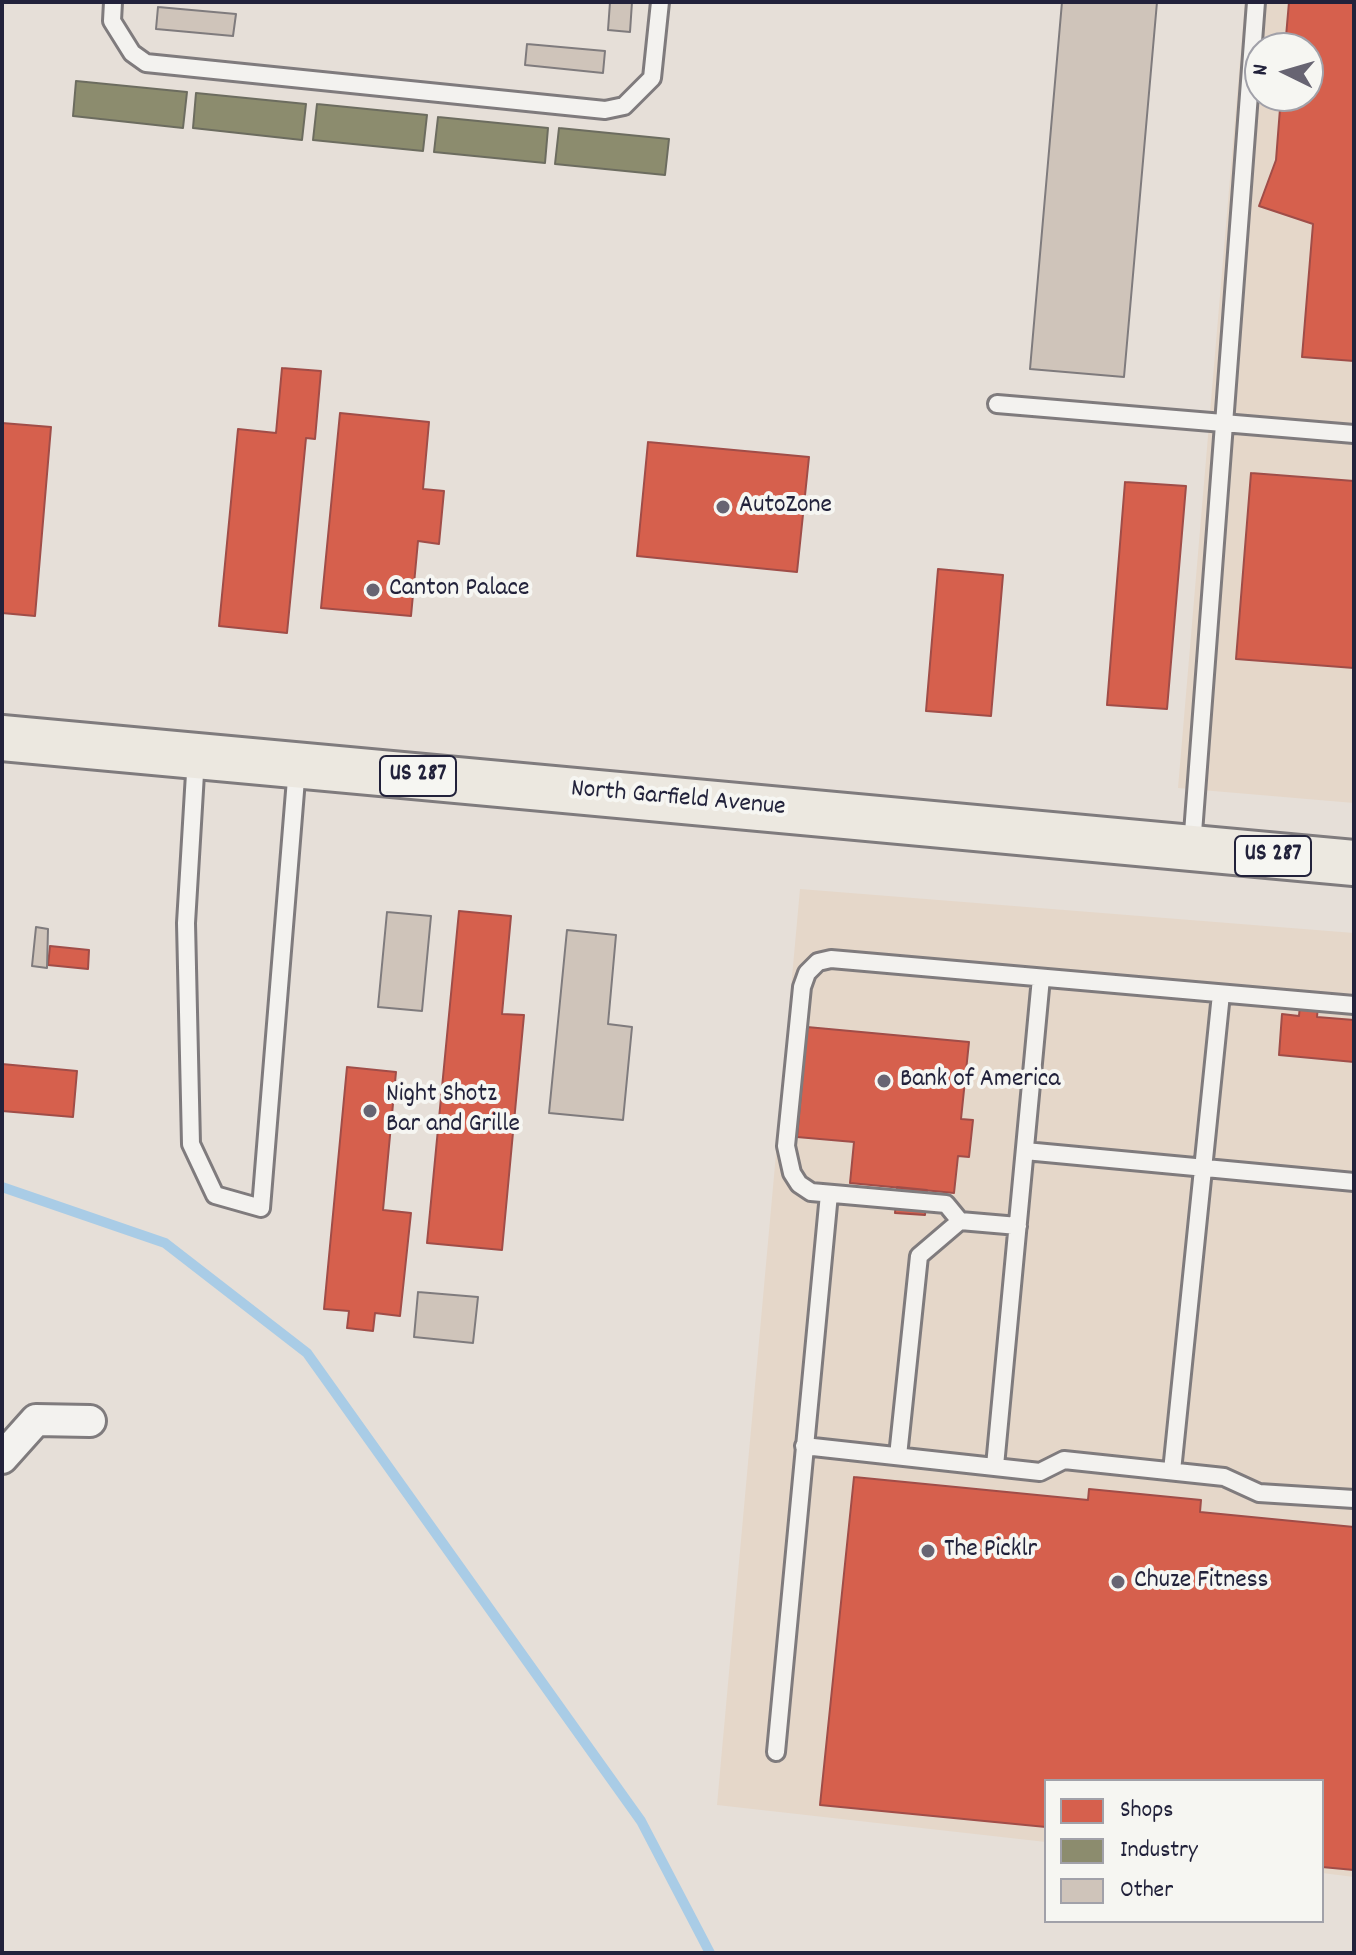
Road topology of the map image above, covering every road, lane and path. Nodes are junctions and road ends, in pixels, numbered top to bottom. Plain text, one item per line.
1 (113, 2) edge
2 (660, 2) edge
3 (1256, 2) edge
4 (997, 404) dead end
5 (1225, 423) junction
6 (1354, 434) edge
7 (2, 738) edge
8 (196, 756) junction
9 (298, 765) junction
10 (1192, 848) junction
11 (1354, 863) edge
12 (1041, 978) junction
13 (1221, 994) junction
14 (1354, 1005) edge
15 (1025, 1151) junction
16 (1204, 1168) junction
17 (1354, 1182) edge
18 (829, 1194) junction
19 (960, 1221) junction
20 (1018, 1226) junction
21 (90, 1421) dead end
22 (804, 1446) junction
23 (898, 1456) junction
24 (2, 1458) edge
25 (995, 1466) junction
26 (1172, 1471) junction
27 (1354, 1499) edge
28 (776, 1752) dead end

1 - 2 lane
3 - 5 lane
4 - 5 lane
5 - 6 lane
5 - 10 lane
7 - 8 highway, North Garfield Avenue / US 287
8 - 9 highway, North Garfield Avenue / US 287
8 - 9 lane
9 - 10 highway, North Garfield Avenue / US 287
10 - 11 highway, North Garfield Avenue / US 287
12 - 13 lane
12 - 15 lane
12 - 18 lane
13 - 14 lane
13 - 16 lane
15 - 16 lane
15 - 20 lane
16 - 17 lane
16 - 26 lane
18 - 19 lane
18 - 22 lane
19 - 20 lane
19 - 23 lane
20 - 25 lane
21 - 24 street
22 - 23 lane
22 - 28 lane
23 - 25 lane
25 - 26 lane
26 - 27 lane

